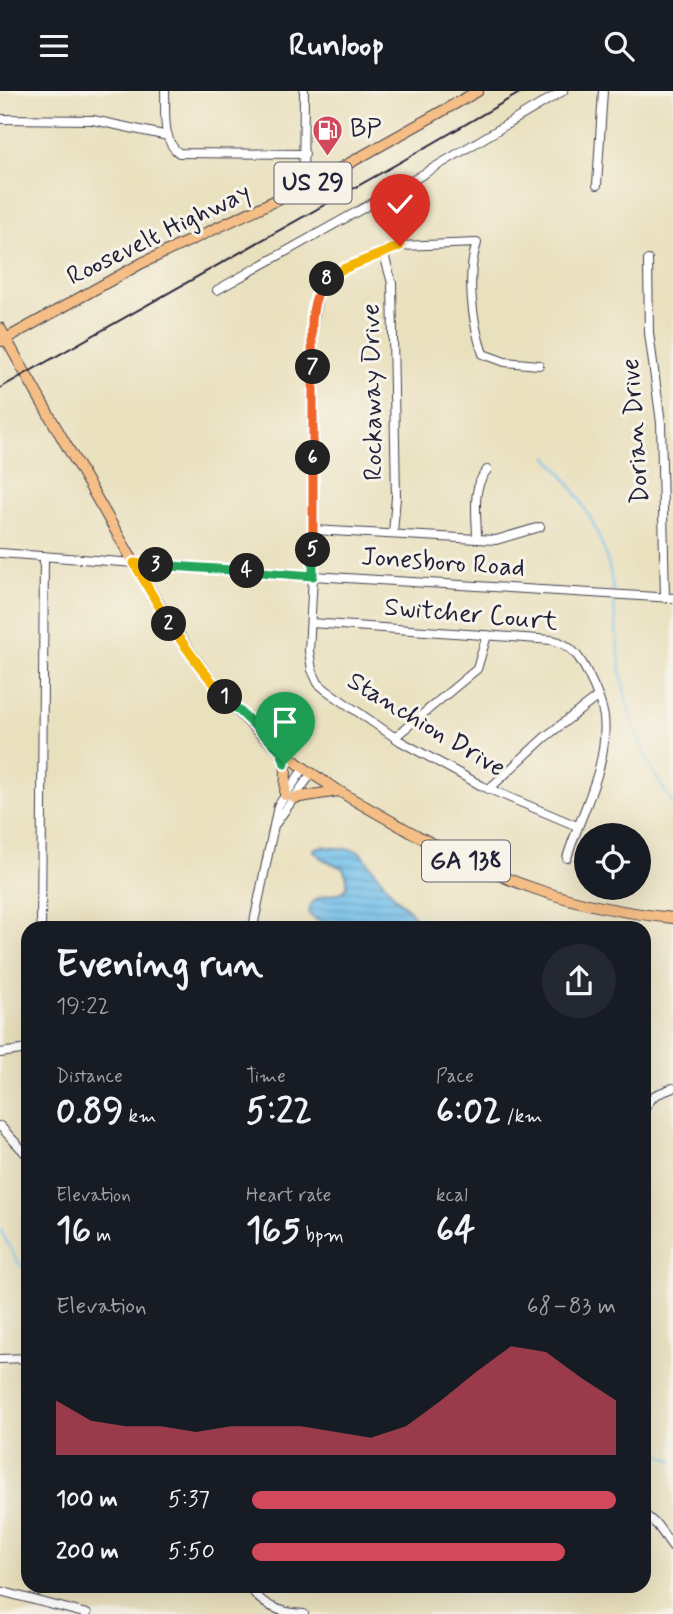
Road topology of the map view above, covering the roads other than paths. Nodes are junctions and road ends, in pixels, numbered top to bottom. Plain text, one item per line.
1 (165, 91) edge
2 (304, 91) edge
3 (478, 91) edge
4 (563, 91) edge
5 (603, 91) edge
6 (0, 119) edge
7 (167, 136) junction
8 (305, 154) junction
9 (597, 185) dead end
10 (303, 188) junction
11 (383, 251) junction
12 (648, 260) dead end
13 (216, 290) dead end
14 (0, 328) edge
15 (3, 340) edge
16 (539, 365) dead end
17 (487, 470) dead end
18 (663, 484) junction
19 (673, 484) edge
20 (540, 527) dead end
21 (313, 530) junction
22 (393, 533) junction
23 (477, 539) junction
24 (0, 553) edge
25 (44, 556) junction
26 (134, 563) junction
27 (313, 576) junction
28 (669, 598) edge
29 (311, 623) junction
30 (487, 635) junction
31 (597, 697) junction
32 (395, 737) junction
33 (281, 751) junction
34 (307, 771) junction
35 (489, 789) junction
36 (338, 792) junction
37 (290, 797) junction
38 (578, 823) edge
39 (574, 825) edge
40 (574, 836) edge
41 (567, 858) dead end
42 (673, 918) edge
43 (41, 921) edge
44 (254, 921) edge
45 (21, 1050) edge
46 (0, 1053) edge
47 (673, 1088) edge
48 (651, 1100) edge
49 (0, 1126) edge
50 (21, 1148) edge
51 (21, 1358) edge
52 (0, 1359) edge
53 (651, 1520) edge
54 (673, 1547) edge
55 (0, 1591) edge
56 (254, 1593) edge
57 (87, 1614) edge
58 (304, 1614) edge

1 - 7 street
2 - 8 street
3 - 10 main road, Roosevelt Highway / US 29
4 - 13 street
5 - 9 street
6 - 7 street
7 - 8 street
8 - 10 street
10 - 15 main road, Roosevelt Highway / US 29
11 - 16 street
11 - 21 street, Stanchion Drive
11 - 22 street, Rockaway Drive
12 - 18 street, Dorian Drive
14 - 15 main road
15 - 26 main road, GA 138
17 - 23 street
18 - 19 street
18 - 28 street, Dorian Drive
20 - 23 street
21 - 22 street
21 - 27 street, Stanchion Drive
22 - 23 street
24 - 25 street, Jonesboro Road
25 - 26 street, Jonesboro Road
25 - 43 street
26 - 27 street, Jonesboro Road
26 - 33 main road, GA 138
27 - 28 street, Jonesboro Road
27 - 29 street, Stanchion Drive
29 - 30 street, Switcher Court
29 - 32 street, Stanchion Drive
30 - 31 street, Switcher Court
30 - 32 street
31 - 35 street
31 - 38 street, Switcher Court
32 - 35 street, Stanchion Drive
33 - 34 main road, GA 138
33 - 37 main road
34 - 36 main road, GA 138
34 - 37 street
35 - 39 street, Stanchion Drive
36 - 37 main road
36 - 42 main road, GA 138
37 - 44 street
40 - 41 street, Switcher Court
45 - 46 street
47 - 48 street
49 - 50 street
51 - 52 street
53 - 54 street
55 - 57 street
56 - 58 street

